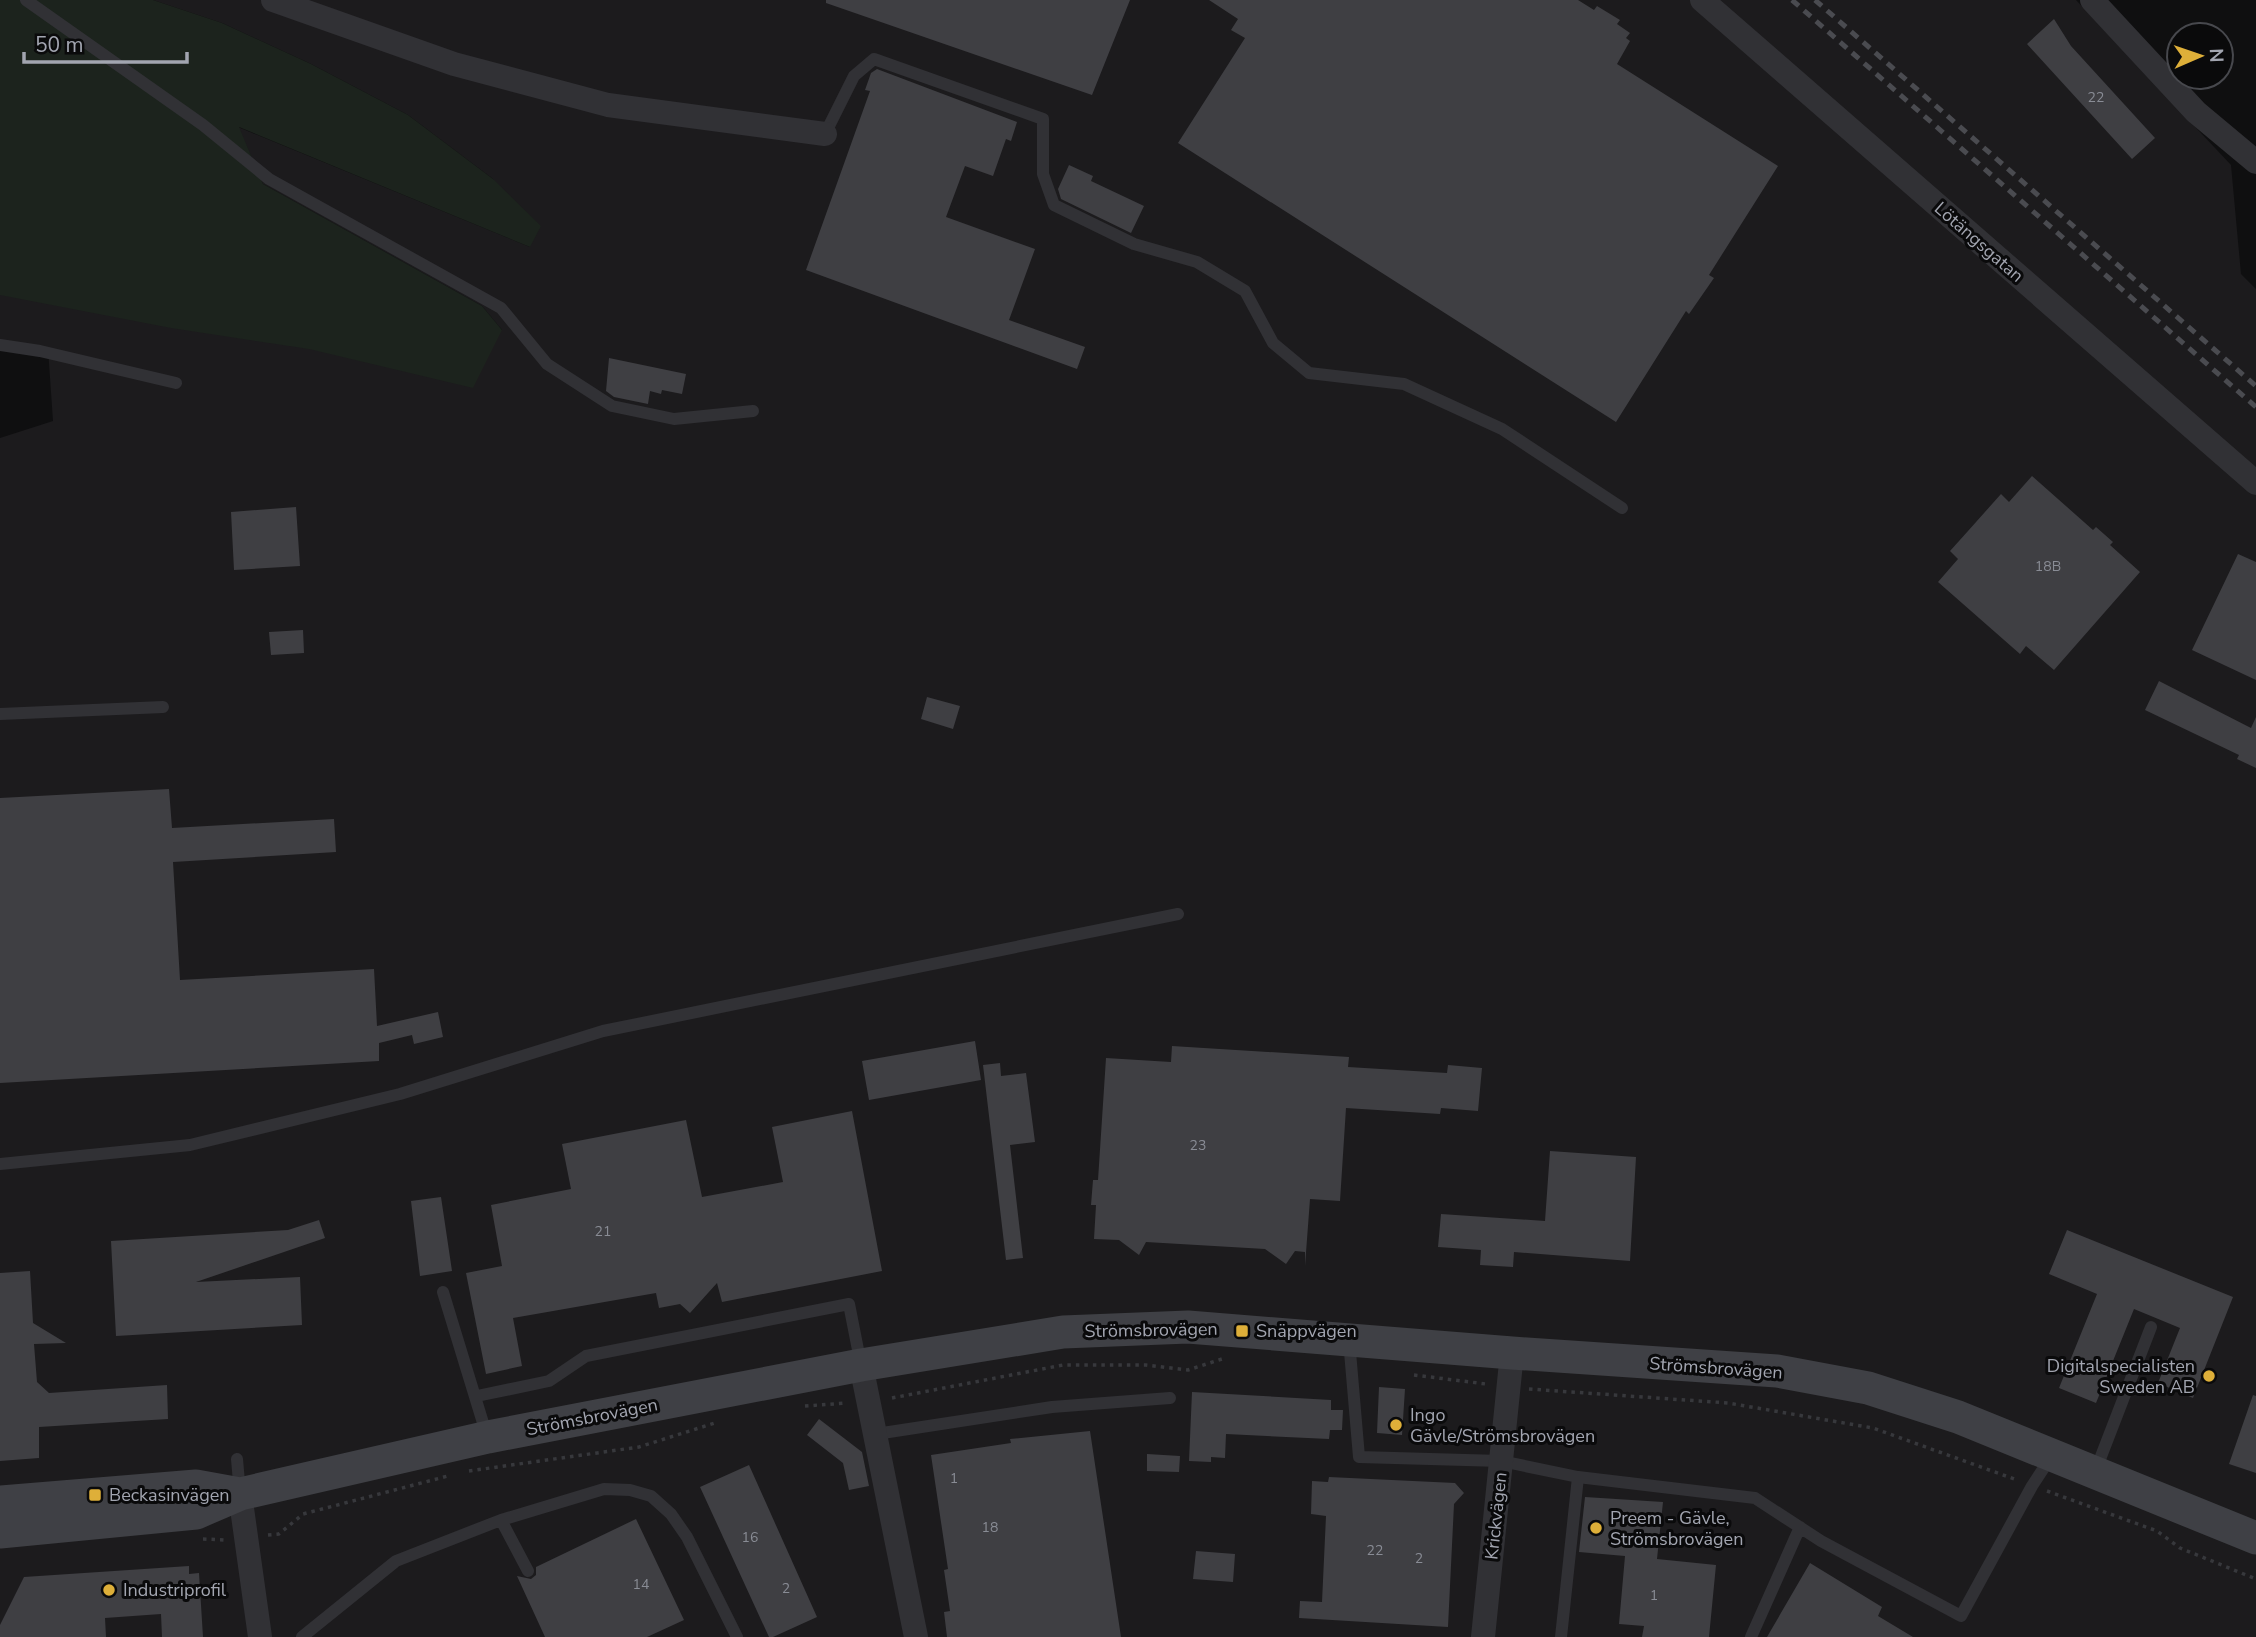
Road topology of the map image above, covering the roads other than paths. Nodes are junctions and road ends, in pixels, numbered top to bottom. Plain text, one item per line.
1 (26, 0) edge
2 (273, 0) edge
3 (1702, 0) edge
4 (2092, 0) edge
5 (825, 134) joint
6 (2256, 162) edge
7 (0, 345) edge
8 (176, 383) dead end
9 (753, 411) dead end
10 (2256, 483) edge
11 (1622, 508) dead end
12 (163, 707) dead end
13 (0, 715) edge
14 (1178, 914) dead end
15 (0, 1164) edge
16 (443, 1292) dead end
17 (2151, 1327) dead end
18 (1349, 1340) junction
19 (1512, 1353) junction
20 (861, 1365) junction
21 (477, 1396) junction
22 (1170, 1398) dead end
23 (876, 1434) junction
24 (488, 1437) junction
25 (2053, 1454) junction
26 (237, 1459) dead end
27 (1502, 1461) junction
28 (2095, 1472) junction
29 (1578, 1477) junction
30 (240, 1494) junction
31 (0, 1502) edge
32 (500, 1520) junction
33 (1800, 1527) junction
34 (0, 1531) edge
35 (2256, 1538) edge
36 (528, 1571) dead end
37 (260, 1637) edge
38 (302, 1637) edge
39 (737, 1637) edge
40 (916, 1637) edge
41 (1483, 1637) edge
42 (1562, 1637) edge
43 (1751, 1637) edge

1 - 9 lane
2 - 5 street
3 - 10 street, Lötängsgatan
4 - 6 street
5 - 11 lane
7 - 8 lane
12 - 13 lane
14 - 15 lane
16 - 21 lane
17 - 28 lane
18 - 19 main road, Strömsbrovägen
18 - 20 main road, Strömsbrovägen
18 - 27 lane
19 - 25 main road, Strömsbrovägen
19 - 27 street, Krickvägen
20 - 21 lane
20 - 23 street
20 - 24 main road, Strömsbrovägen
21 - 24 lane
22 - 23 lane
23 - 40 street
24 - 30 main road, Strömsbrovägen
25 - 28 main road, Strömsbrovägen
25 - 33 lane
26 - 30 lane
27 - 29 lane
27 - 41 street, Krickvägen
28 - 35 main road, Strömsbrovägen
29 - 33 lane
29 - 42 lane
30 - 31 main road, Strömsbrovägen
30 - 34 main road, Strömsbrovägen
30 - 37 street
32 - 36 lane
32 - 38 lane
32 - 39 lane
33 - 43 lane

